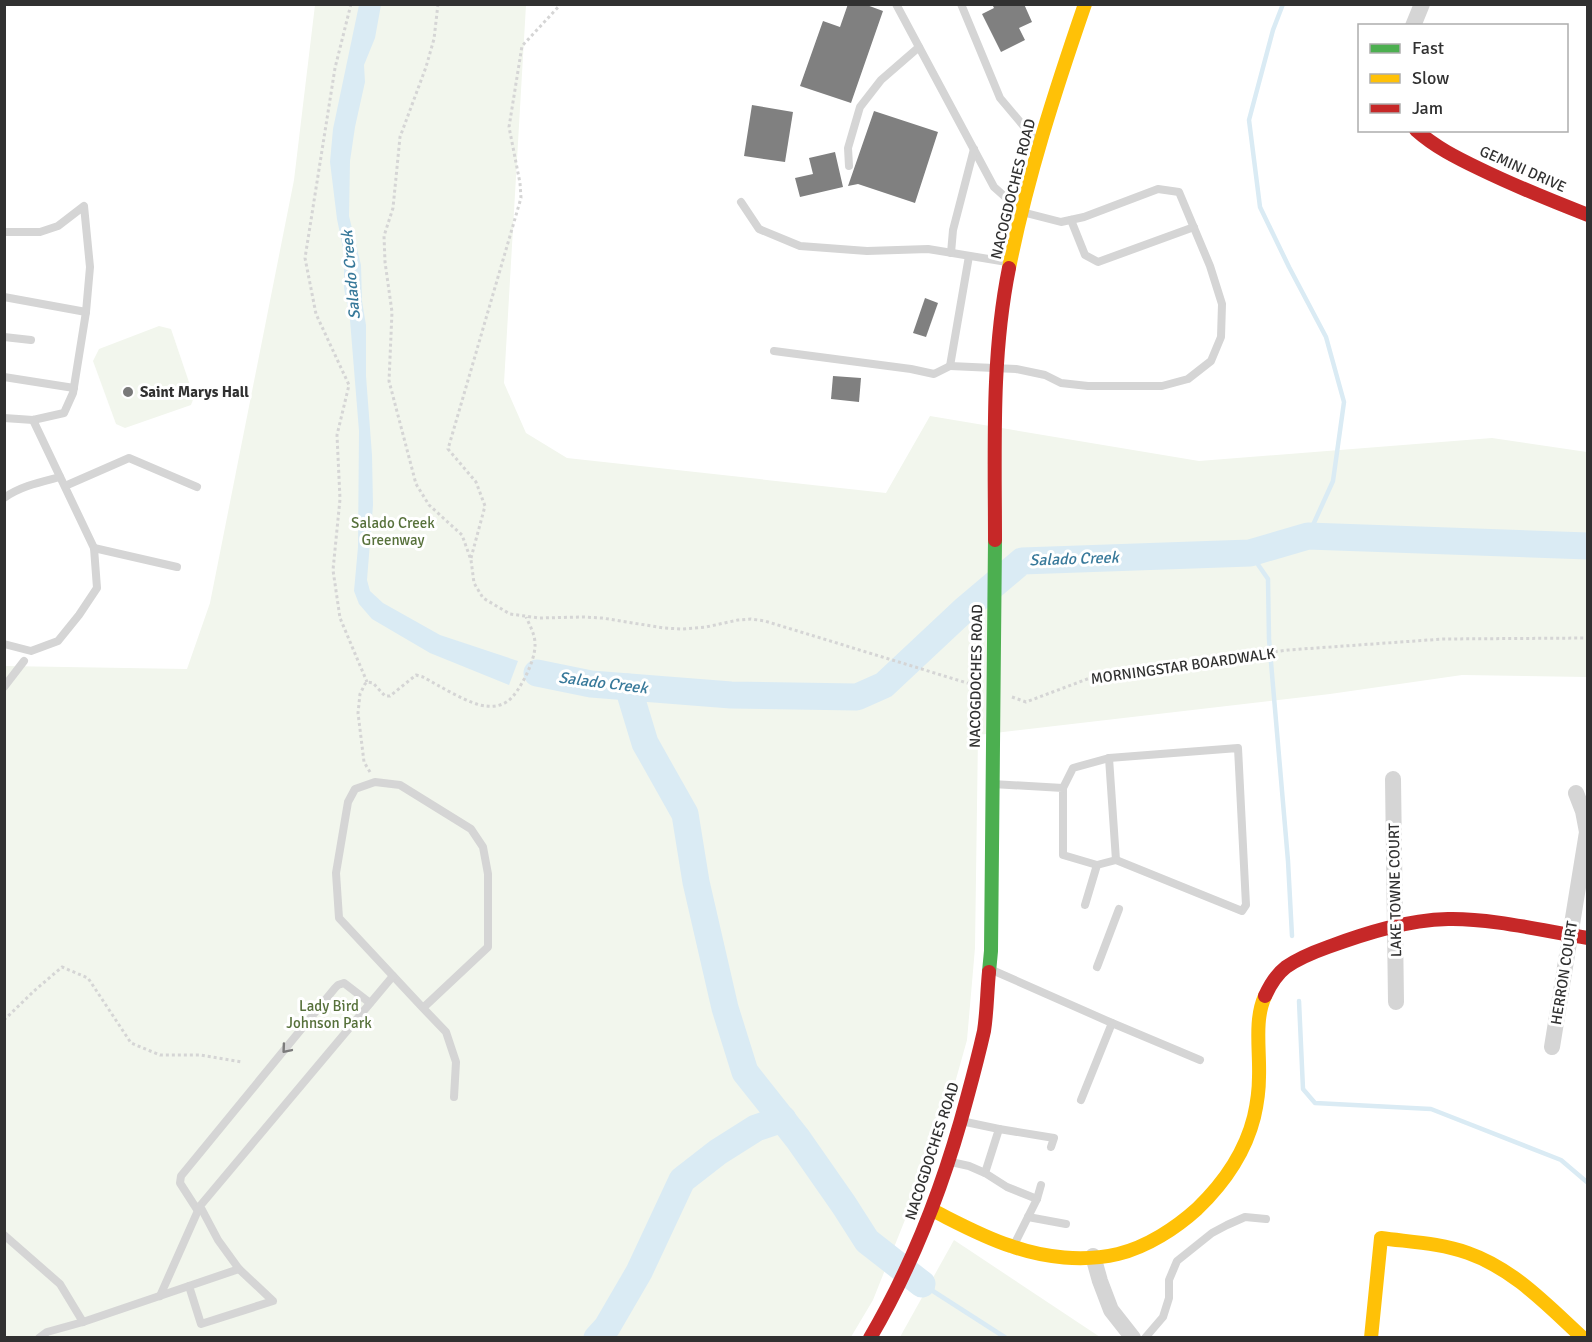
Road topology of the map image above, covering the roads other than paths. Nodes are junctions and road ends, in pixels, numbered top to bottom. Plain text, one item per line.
1 (896, 4) edge
2 (961, 4) edge
3 (1085, 4) edge
4 (1422, 4) edge
5 (1414, 24) edge
6 (919, 47) junction
7 (1418, 132) edge
8 (1040, 145) junction
9 (974, 149) junction
10 (849, 166) dead end
11 (741, 202) dead end
12 (1022, 212) junction
13 (1587, 215) edge
14 (1071, 220) junction
15 (1194, 227) junction
16 (4, 232) edge
17 (951, 253) junction
18 (969, 256) junction
19 (1011, 263) junction
20 (4, 297) edge
21 (86, 312) junction
22 (4, 337) edge
23 (31, 340) dead end
24 (774, 351) dead end
25 (950, 366) junction
26 (997, 369) junction
27 (4, 377) edge
28 (74, 388) junction
29 (4, 418) edge
30 (33, 420) junction
31 (60, 477) junction
32 (65, 486) junction
33 (197, 487) dead end
34 (4, 498) edge
35 (94, 548) junction
36 (177, 567) dead end
37 (4, 644) edge
38 (24, 661) dead end
39 (4, 687) edge
40 (1109, 758) junction
41 (1393, 779) dead end
42 (992, 784) junction
43 (1063, 788) junction
44 (1576, 793) dead end
45 (1116, 860) junction
46 (1097, 865) junction
47 (1085, 905) dead end
48 (1119, 909) dead end
49 (1395, 926) junction
50 (1570, 935) junction
51 (1587, 938) edge
52 (1097, 967) dead end
53 (989, 969) junction
54 (393, 976) junction
55 (1396, 1002) dead end
56 (370, 1003) junction
57 (423, 1008) junction
58 (1112, 1023) junction
59 (1552, 1047) dead end
60 (1200, 1060) dead end
61 (454, 1097) dead end
62 (1081, 1100) dead end
63 (960, 1121) junction
64 (999, 1129) junction
65 (1051, 1147) dead end
66 (948, 1161) junction
67 (985, 1173) junction
68 (1041, 1185) dead end
69 (1037, 1199) junction
70 (199, 1209) junction
71 (932, 1210) junction
72 (1028, 1217) junction
73 (1266, 1219) dead end
74 (1066, 1224) dead end
75 (4, 1235) edge
76 (1012, 1248) junction
77 (1093, 1256) junction
78 (239, 1269) junction
79 (189, 1286) junction
80 (160, 1296) junction
81 (83, 1322) junction
82 (39, 1338) edge
83 (870, 1338) edge
84 (1133, 1338) edge
85 (1145, 1338) edge
86 (1371, 1338) edge
87 (1583, 1338) edge

1 - 6 lane
2 - 8 lane
3 - 8 street, NACOGDOCHES ROAD
4 - 5 street
6 - 9 lane
6 - 10 lane
7 - 13 street, GEMINI DRIVE
8 - 12 street, NACOGDOCHES ROAD
9 - 12 lane
9 - 17 lane
11 - 17 lane
12 - 14 lane
12 - 19 street, NACOGDOCHES ROAD
14 - 15 lane
14 - 15 lane
15 - 26 lane
16 - 21 lane
17 - 18 lane
18 - 19 lane
18 - 25 lane
19 - 26 street, NACOGDOCHES ROAD
20 - 21 lane
21 - 28 lane
22 - 23 lane
24 - 25 lane
25 - 26 lane
26 - 42 street, NACOGDOCHES ROAD
27 - 28 lane
28 - 30 lane
29 - 30 lane
30 - 31 lane
31 - 32 lane
31 - 34 lane
32 - 33 lane
32 - 35 lane
35 - 36 lane
35 - 37 lane
38 - 39 lane
40 - 43 lane
40 - 45 lane
40 - 45 lane
41 - 49 street, LAKE TOWNE COURT
42 - 43 lane
42 - 53 street, NACOGDOCHES ROAD
43 - 46 lane
44 - 50 street, HERRON COURT
45 - 46 lane
46 - 47 lane
48 - 52 lane
49 - 50 street
49 - 55 street, LAKE TOWNE COURT
49 - 77 street
50 - 51 street
50 - 59 street, HERRON COURT
53 - 58 lane
53 - 63 street, NACOGDOCHES ROAD
54 - 56 lane
54 - 57 lane
54 - 57 lane
56 - 70 lane
56 -> 70 lane
57 - 61 lane
58 - 60 lane
58 - 62 lane
63 - 64 lane
63 - 66 street, NACOGDOCHES ROAD
64 - 65 lane
64 - 67 lane
66 - 67 lane
66 - 71 street, NACOGDOCHES ROAD
67 - 69 lane
68 - 69 lane
69 - 72 lane
70 - 78 lane
70 - 80 lane
71 - 76 street
71 - 83 street, NACOGDOCHES ROAD
72 - 74 lane
72 - 76 lane
73 - 85 lane
75 - 81 lane
76 - 77 street
77 - 84 street
78 - 79 lane
78 - 79 lane
79 - 80 lane
80 - 81 lane
81 - 82 lane
86 - 87 street

